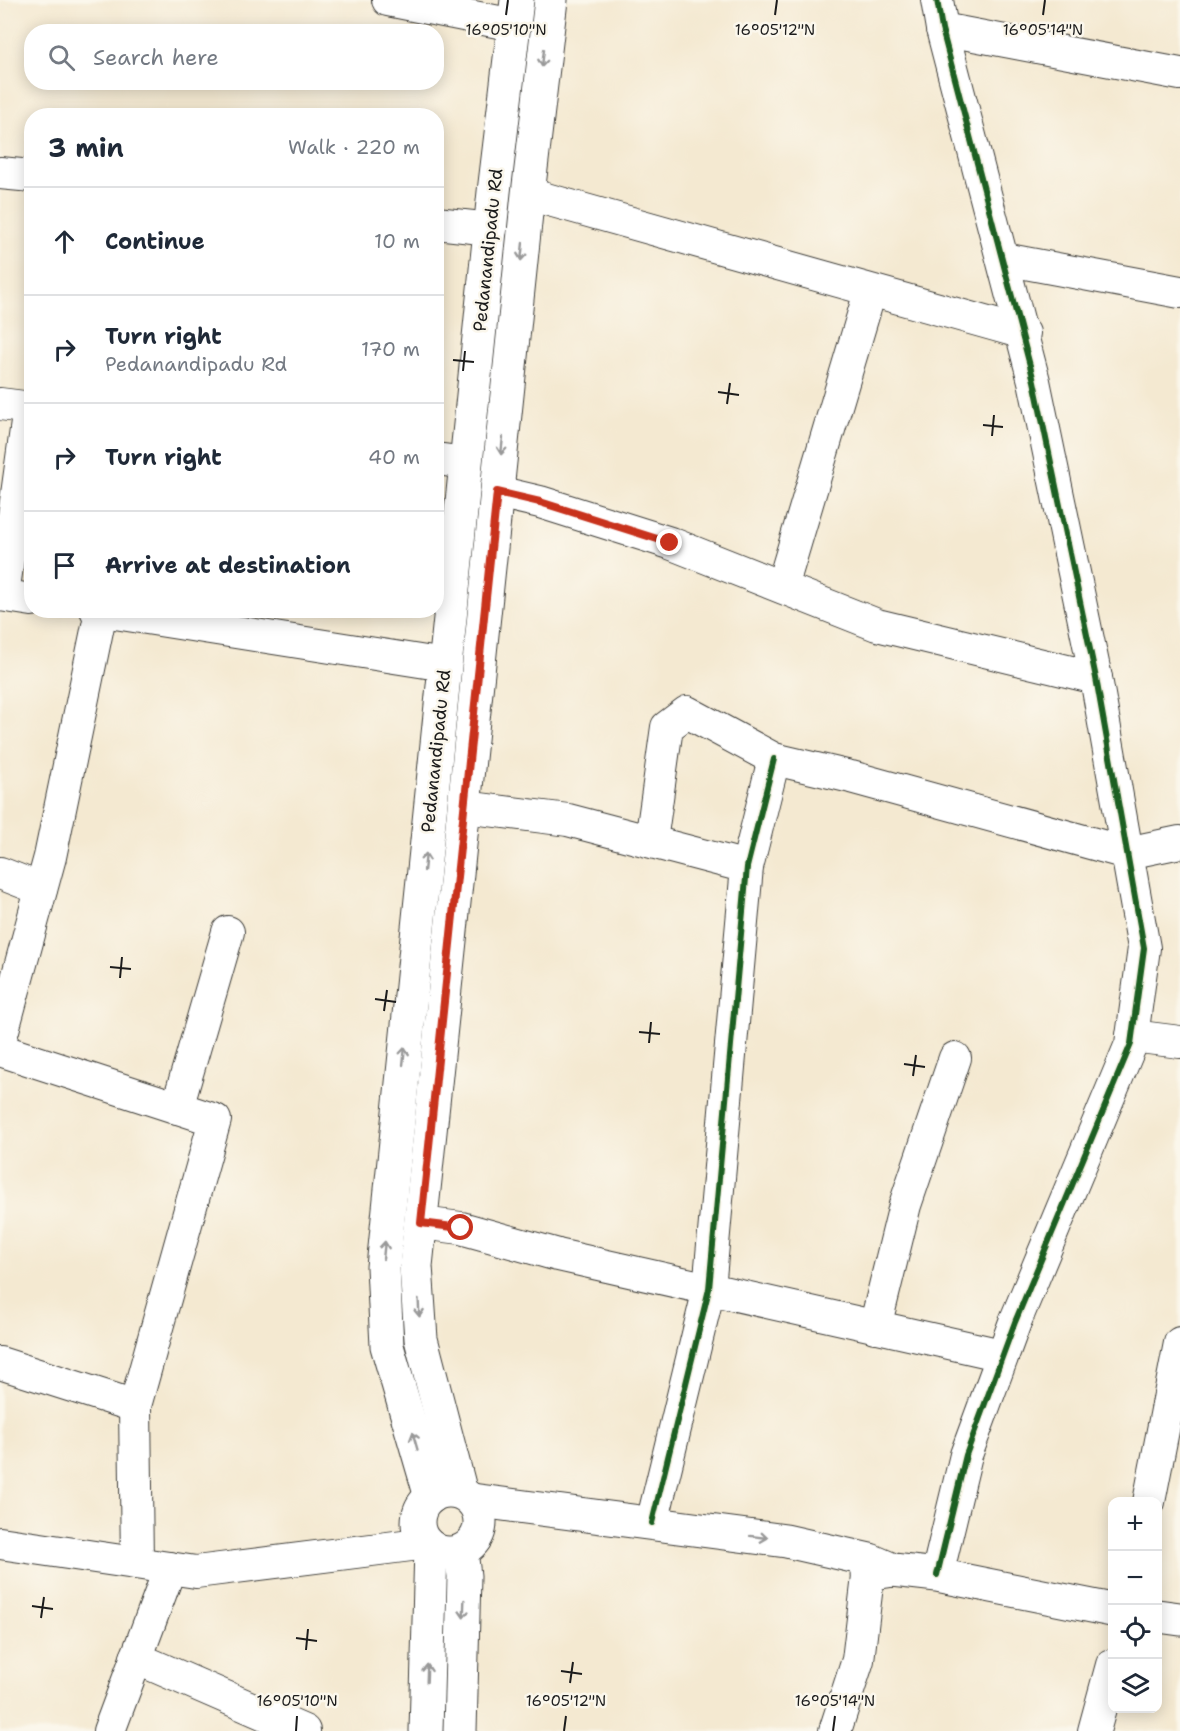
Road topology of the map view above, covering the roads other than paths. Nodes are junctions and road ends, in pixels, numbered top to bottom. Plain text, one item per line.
1 (388, 0) edge
2 (551, 0) edge
3 (515, 12) edge
4 (940, 15) edge
5 (1180, 74) edge
6 (0, 173) edge
7 (24, 175) edge
8 (528, 194) junction
9 (444, 224) edge
10 (491, 229) junction
11 (1004, 259) junction
12 (870, 292) junction
13 (1180, 292) edge
14 (1024, 333) junction
15 (20, 406) edge
16 (451, 461) edge
17 (497, 492) junction
18 (782, 586) junction
19 (12, 597) edge
20 (98, 618) edge
21 (144, 618) edge
22 (445, 665) junction
23 (1096, 678) junction
24 (774, 759) junction
25 (464, 807) junction
26 (651, 841) junction
27 (1180, 842) edge
28 (1127, 853) junction
29 (747, 867) junction
30 (0, 873) edge
31 (41, 890) junction
32 (228, 932) dead end
33 (1132, 1036) junction
34 (0, 1041) edge
35 (1180, 1042) edge
36 (0, 1050) edge
37 (955, 1058) dead end
38 (177, 1108) junction
39 (421, 1223) junction
40 (709, 1289) junction
41 (875, 1327) junction
42 (1180, 1343) edge
43 (1002, 1355) junction
44 (0, 1364) edge
45 (135, 1406) junction
46 (1150, 1497) edge
47 (461, 1503) junction
48 (652, 1523) junction
49 (0, 1543) edge
50 (440, 1547) junction
51 (137, 1563) junction
52 (170, 1568) junction
53 (877, 1568) junction
54 (937, 1575) junction
55 (1108, 1609) edge
56 (1162, 1617) edge
57 (1180, 1619) edge
58 (136, 1658) junction
59 (1108, 1682) edge
60 (109, 1731) edge
61 (304, 1731) edge
62 (426, 1731) edge
63 (460, 1731) edge
64 (835, 1731) edge
65 (1094, 1731) edge

1 - 3 street
2 -> 8 main road, Pedanandipadu Rd
3 - 10 main road, Pedanandipadu Rd
4 - 5 street
4 - 11 street
6 - 7 street
8 - 12 street
8 -> 17 main road, Pedanandipadu Rd
9 - 10 street
10 - 16 main road, Pedanandipadu Rd
11 - 13 street
11 - 14 street
12 - 14 street
12 - 18 street
14 - 23 street
15 - 19 street
16 - 22 main road, Pedanandipadu Rd
17 - 18 street
17 - 25 main road, Pedanandipadu Rd
18 - 23 street
20 - 31 street
21 - 22 street
47 -> 22 main road, Pedanandipadu Rd
23 - 28 street
24 - 26 street
24 - 28 street
24 - 29 street
25 - 26 street
25 - 39 main road, Pedanandipadu Rd
26 - 29 street
27 - 28 street
28 - 33 street
29 - 40 street
30 - 31 street
31 - 34 street
32 - 38 street
33 - 35 street
33 - 43 street
36 - 38 street
37 - 41 street
38 - 45 street
39 - 40 street
39 -> 47 main road, Pedanandipadu Rd
40 - 41 street
40 - 48 street
41 - 43 street
42 - 46 street
43 - 54 street
44 - 45 street
45 - 51 street
47 - 48 main road
47 - 50 main road
47 - 50 main road
47 - 53 main road
48 -> 53 main road
49 - 51 street
50 - 52 street
62 -> 50 main road
50 -> 63 main road
51 - 52 street
52 - 58 street
53 - 54 main road
53 - 64 street
54 - 55 main road
56 - 57 main road
58 - 60 street
58 - 61 street
59 - 65 street

